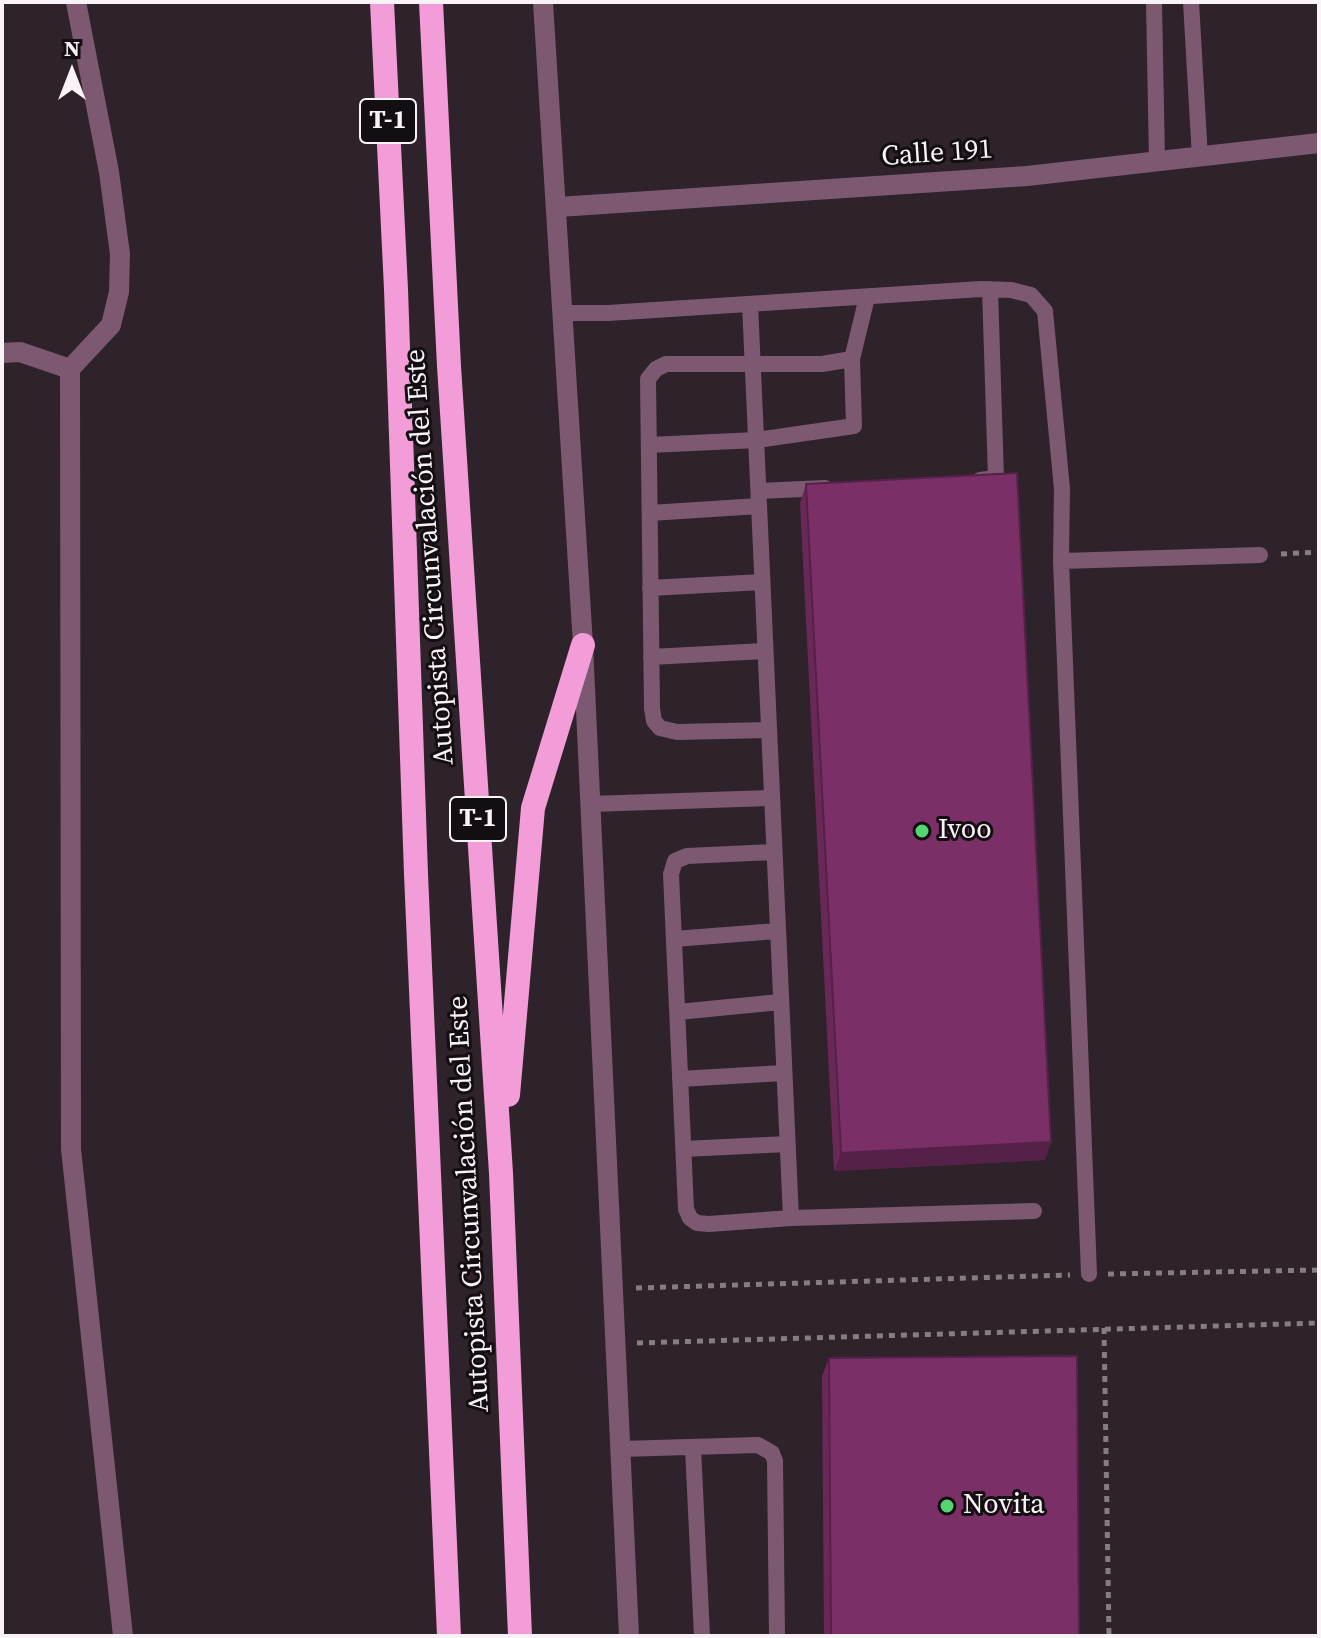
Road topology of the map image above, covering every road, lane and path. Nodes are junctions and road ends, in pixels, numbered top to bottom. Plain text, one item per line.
1 (76, 2) edge
2 (382, 2) edge
3 (431, 2) edge
4 (543, 2) edge
5 (1154, 2) edge
6 (1191, 2) edge
7 (1319, 143) edge
8 (1200, 158) junction
9 (1157, 162) junction
10 (558, 207) junction
11 (990, 289) junction
12 (867, 297) junction
13 (750, 304) junction
14 (564, 313) junction
15 (2, 353) edge
16 (852, 359) junction
17 (754, 364) junction
18 (70, 369) junction
19 (757, 440) junction
20 (649, 445) junction
21 (964, 480) edge
22 (838, 487) edge
23 (759, 499) junction
24 (650, 513) junction
25 (1319, 552) edge
26 (1260, 555) joint
27 (1061, 561) junction
28 (762, 582) junction
29 (650, 588) junction
30 (583, 645) junction
31 (764, 651) junction
32 (651, 657) junction
33 (768, 730) junction
34 (770, 798) junction
35 (591, 804) junction
36 (773, 852) junction
37 (777, 931) junction
38 (674, 939) junction
39 (780, 1002) junction
40 (678, 1012) junction
41 (783, 1073) junction
42 (680, 1079) junction
43 (787, 1144) junction
44 (684, 1149) junction
45 (501, 1173) junction
46 (1034, 1211) dead end
47 (791, 1218) junction
48 (1319, 1270) edge
49 (1089, 1274) junction
50 (614, 1289) junction
51 (1319, 1323) edge
52 (1104, 1328) junction
53 (616, 1344) junction
54 (693, 1448) junction
55 (620, 1449) junction
56 (123, 1636) edge
57 (449, 1636) edge
58 (520, 1636) edge
59 (629, 1636) edge
60 (702, 1636) edge
61 (777, 1636) edge
62 (1109, 1636) edge

1 - 18 street
2 - 57 highway, Autopista Circunvalación del Este / T-1
3 - 45 highway, Autopista Circunvalación del Este / T-1
4 - 10 street
5 - 9 lane
6 - 8 lane
7 - 8 street, Calle 191
8 - 9 street, Calle 191
9 - 10 street, Calle 191
10 - 14 street
11 - 12 lane
11 - 21 lane
11 - 27 lane
12 - 13 lane
12 - 16 lane
13 - 14 lane
13 - 17 lane
14 - 30 street
15 - 18 street
16 - 17 lane
16 - 19 lane
17 - 19 lane
17 - 20 lane
18 - 56 street
19 - 20 lane
19 - 23 lane
20 - 24 lane
22 - 23 lane
23 - 24 lane
23 - 28 lane
24 - 29 lane
25 - 26 path
26 - 27 lane
27 - 49 lane
28 - 29 lane
28 - 31 lane
29 - 32 lane
30 - 35 street
30 - 45 highway
31 - 32 lane
31 - 33 lane
32 - 33 lane
33 - 34 lane
34 - 35 lane
34 - 36 lane
35 - 50 street
36 - 37 lane
36 - 38 lane
37 - 38 lane
37 - 39 lane
38 - 40 lane
39 - 40 lane
39 - 41 lane
40 - 42 lane
41 - 42 lane
41 - 43 lane
42 - 44 lane
43 - 44 lane
43 - 47 lane
44 - 47 lane
45 - 58 highway, Autopista Circunvalación del Este / T-1
46 - 47 lane
48 - 49 path
49 - 50 path
50 - 53 street
51 - 52 path
52 - 53 path
52 - 62 path
53 - 55 street
54 - 55 lane
54 - 60 lane
54 - 61 lane
55 - 59 street

